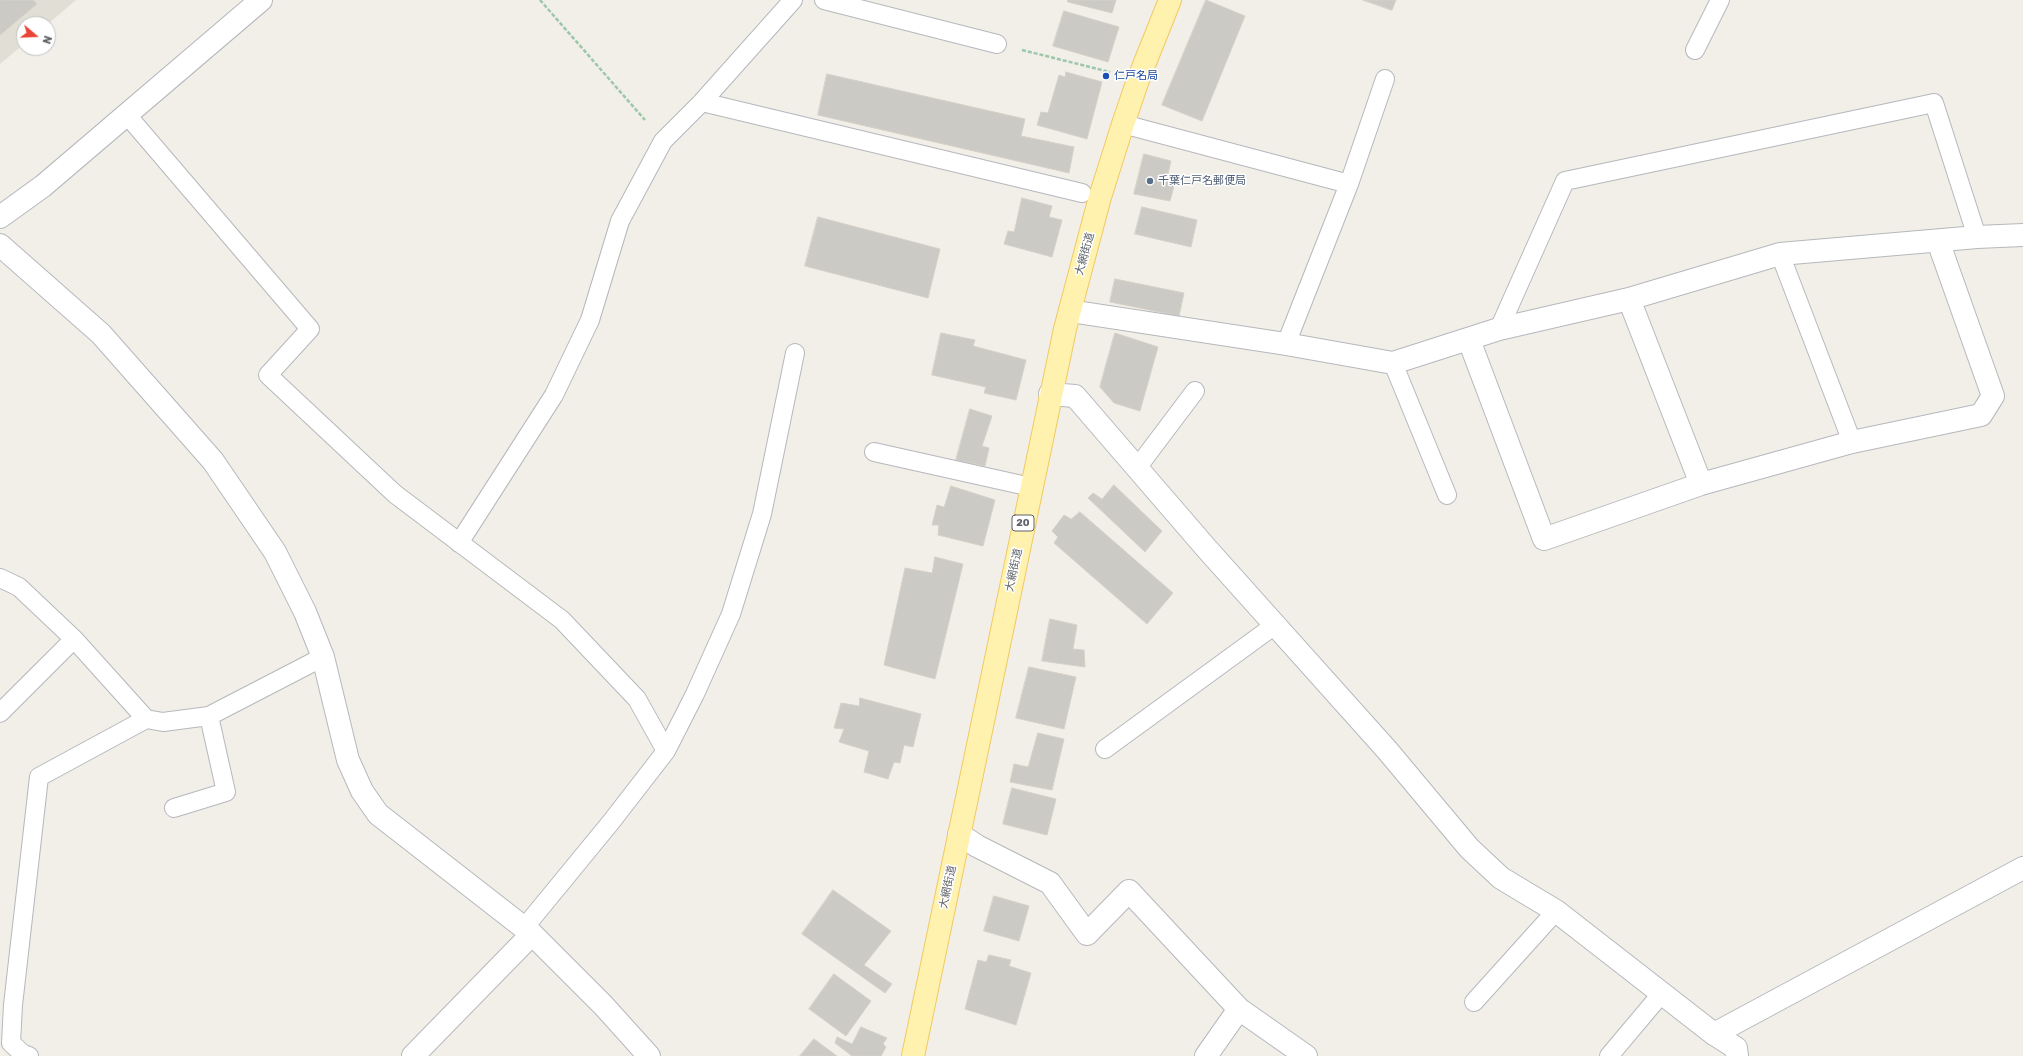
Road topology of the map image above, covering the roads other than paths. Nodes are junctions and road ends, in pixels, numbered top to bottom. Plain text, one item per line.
1 (261, 0) edge
2 (792, 0) edge
3 (824, 0) edge
4 (1170, 0) edge
5 (1720, 0) edge
6 (997, 44) road end
7 (1695, 50) dead end
8 (1385, 79) dead end
9 (702, 102) junction
10 (127, 115) junction
11 (1122, 124) junction
12 (1349, 184) junction
13 (1082, 193) dead end
14 (0, 216) edge
15 (2023, 235) edge
16 (1977, 237) junction
17 (1938, 241) junction
18 (0, 245) edge
19 (1780, 254) junction
20 (1629, 299) junction
21 (1070, 311) junction
22 (1499, 329) junction
23 (1469, 340) junction
24 (1286, 344) junction
25 (795, 353) dead end
26 (1393, 363) junction
27 (1195, 391) dead end
28 (1050, 394) junction
29 (1852, 442) junction
30 (874, 452) dead end
31 (1137, 468) junction
32 (1701, 484) junction
33 (1031, 487) junction
34 (1448, 495) dead end
35 (459, 543) junction
36 (0, 578) edge
37 (1275, 625) junction
38 (74, 639) junction
39 (323, 657) junction
40 (0, 712) edge
41 (209, 716) junction
42 (146, 718) junction
43 (1106, 749) dead end
44 (666, 751) junction
45 (174, 808) dead end
46 (958, 834) junction
47 (2023, 868) edge
48 (1556, 911) junction
49 (528, 931) junction
50 (1662, 993) junction
51 (1474, 1002) dead end
52 (6, 1003) edge
53 (1239, 1009) junction
54 (1714, 1034) junction
55 (30, 1056) edge
56 (413, 1056) edge
57 (649, 1056) edge
58 (913, 1056) edge
59 (1206, 1056) edge
60 (1306, 1056) edge
61 (1608, 1056) edge
62 (1737, 1056) edge

1 - 10 street
2 - 9 lane
3 - 6 lane
4 - 11 main road, 大網街道 / 20
5 - 7 lane
8 - 12 lane
9 - 13 lane
9 - 35 lane
10 - 14 street
10 - 35 lane
11 - 12 lane
11 - 21 main road, 大網街道 / 20
12 - 24 lane
15 - 16 street
16 - 17 street
16 - 22 lane
17 - 19 street
17 - 29 street
18 - 39 street
19 - 20 street
19 - 29 lane
20 - 22 street
20 - 32 street
21 - 24 street
21 - 28 main road, 大網街道 / 20
22 - 23 street
23 - 26 street
23 - 32 street
24 - 26 street
25 - 44 lane
26 - 34 lane
27 - 31 lane
28 - 31 street
28 - 33 main road, 大網街道 / 20
29 - 32 street
30 - 33 lane
31 - 37 street
33 - 46 main road, 大網街道 / 20
35 - 44 lane
36 - 38 lane
37 - 43 lane
37 - 48 street
38 - 40 lane
38 - 42 lane
39 - 41 lane
39 - 49 street
41 - 42 lane
41 - 45 lane
42 - 52 lane
44 - 49 lane
46 - 53 street
46 - 58 main road, 大網街道 / 20
47 - 54 street
48 - 50 street
48 - 51 lane
49 - 56 street
49 - 57 street
50 - 54 street
50 - 61 lane
52 - 55 lane
53 - 59 street
53 - 60 street
54 - 62 street

